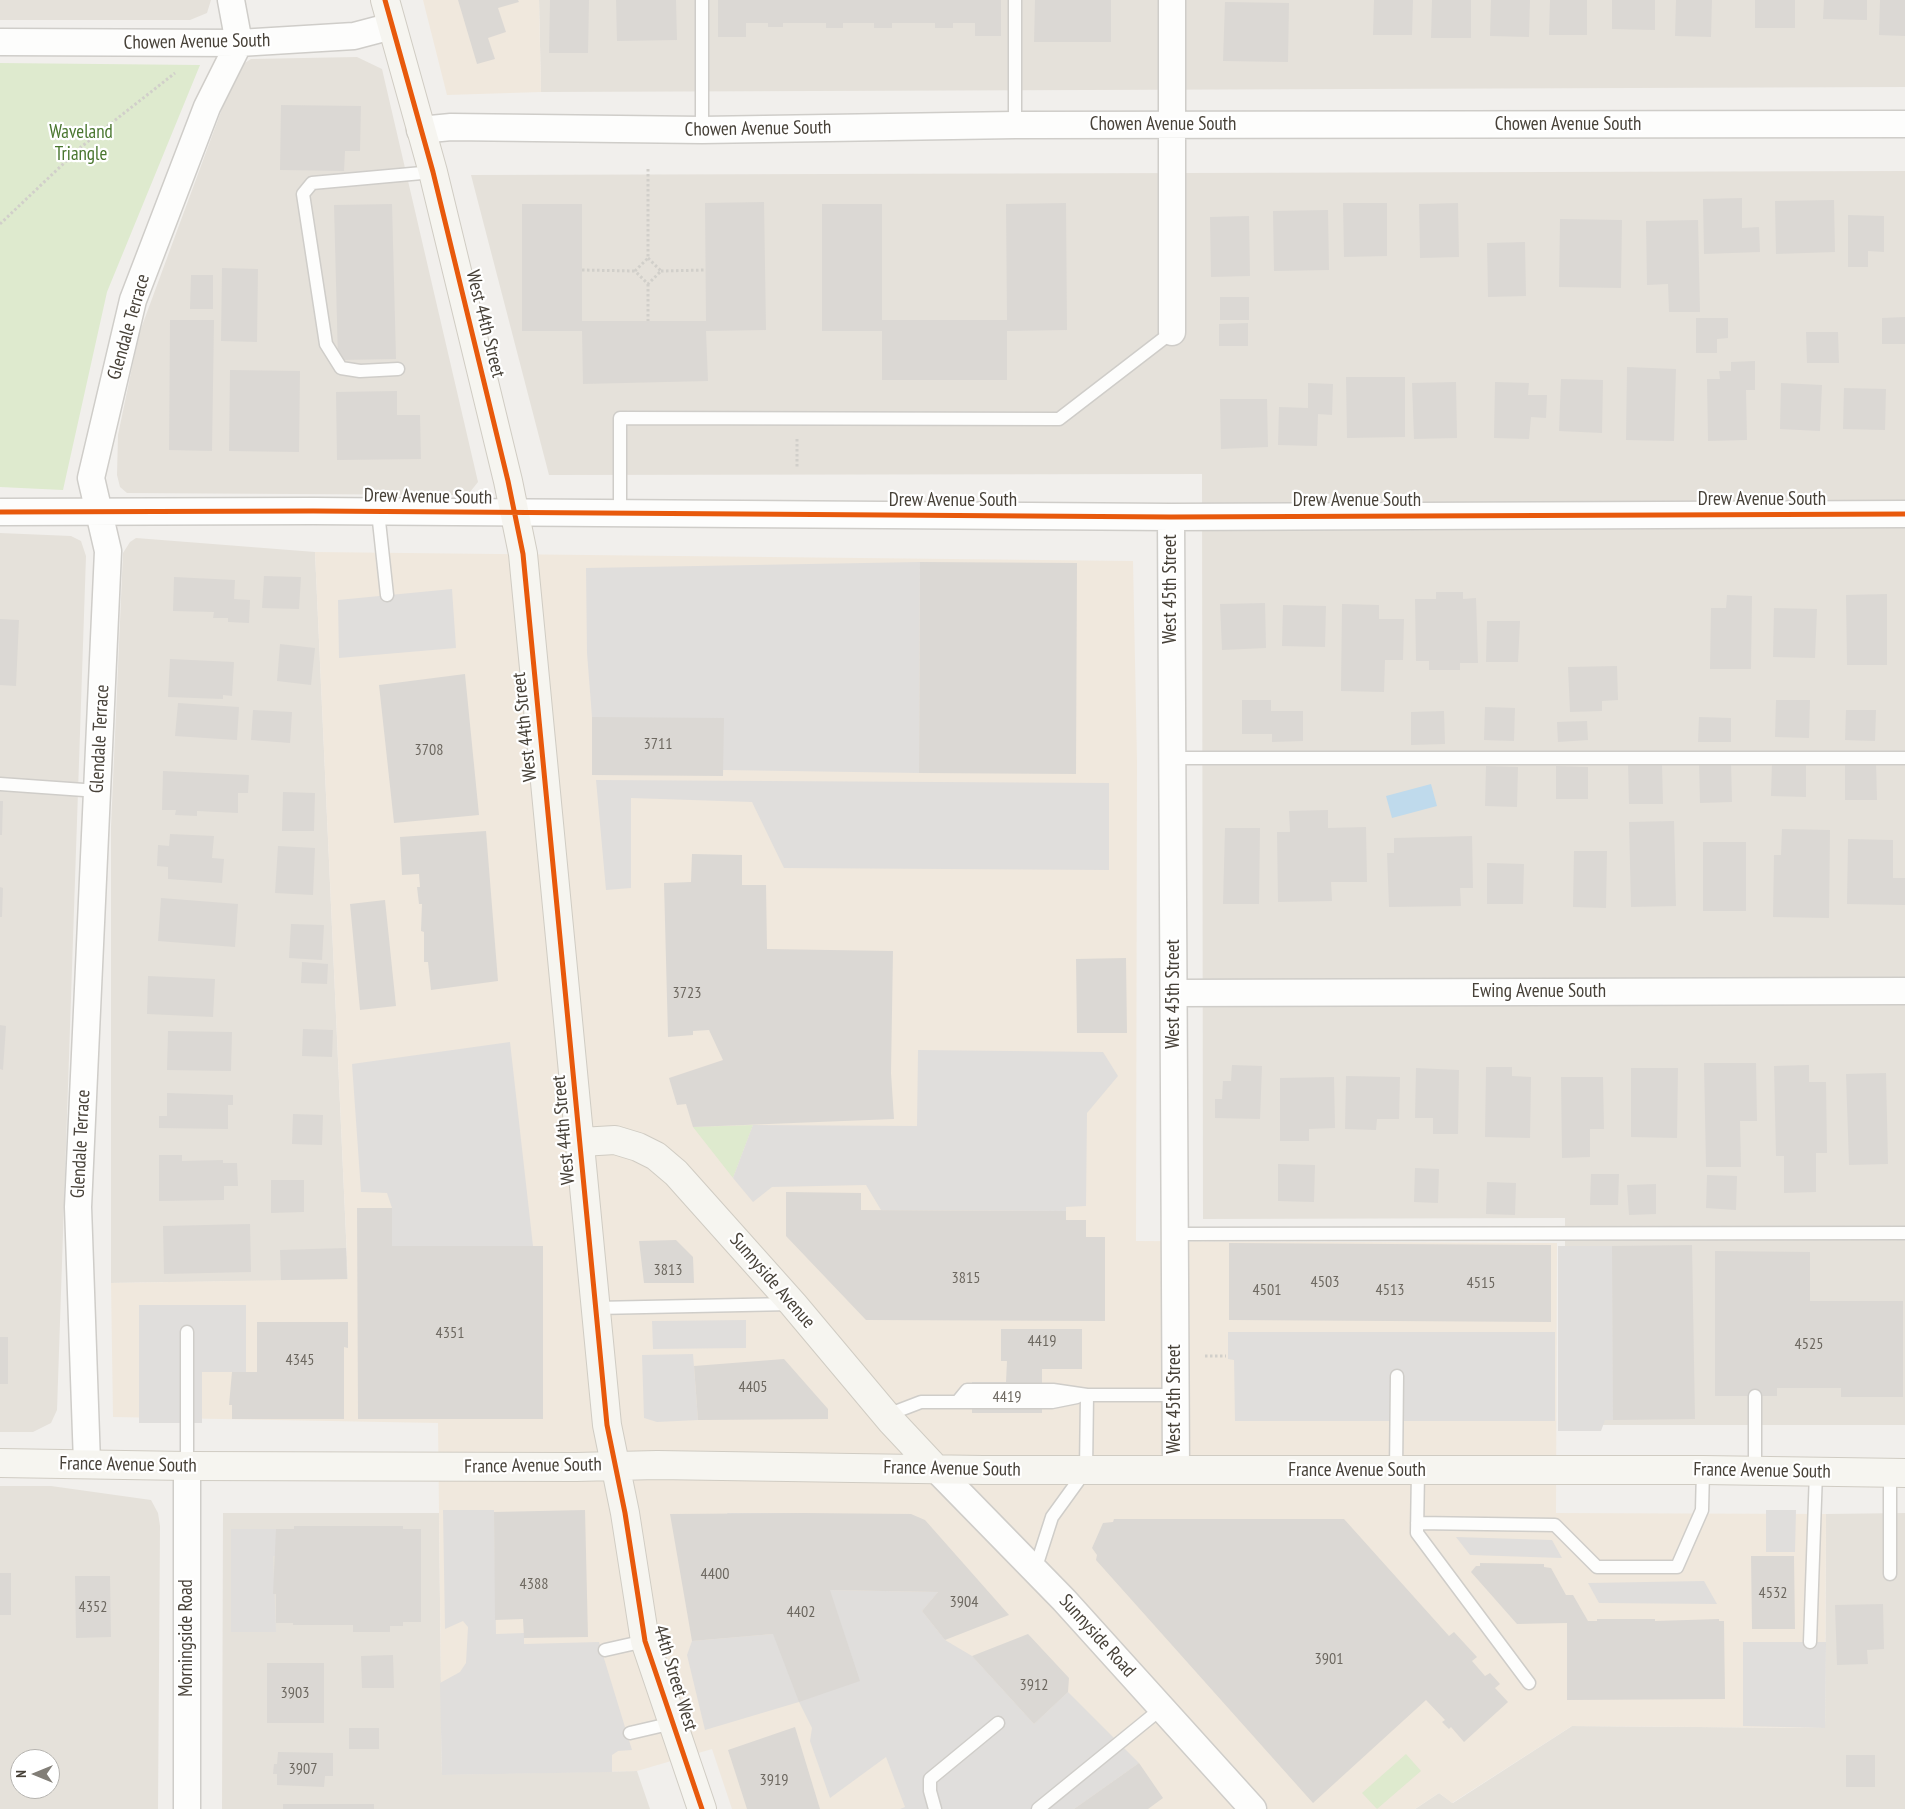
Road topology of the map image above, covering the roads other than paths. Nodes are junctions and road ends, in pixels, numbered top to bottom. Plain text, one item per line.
1 (231, 0) edge
2 (385, 0) edge
3 (702, 0) edge
4 (1015, 0) edge
5 (1172, 0) edge
6 (392, 26) junction
7 (0, 42) edge
8 (239, 43) junction
9 (1905, 124) edge
10 (1015, 125) junction
11 (1172, 126) junction
12 (420, 130) junction
13 (702, 130) junction
14 (433, 172) junction
15 (1172, 332) joint
16 (398, 369) dead end
17 (0, 512) edge
18 (99, 512) junction
19 (378, 512) junction
20 (514, 513) junction
21 (620, 514) junction
22 (1905, 514) edge
23 (1171, 517) junction
24 (387, 595) dead end
25 (1172, 758) junction
26 (1905, 758) edge
27 (0, 784) edge
28 (98, 791) junction
29 (1905, 991) edge
30 (1174, 993) junction
31 (580, 1142) junction
32 (1905, 1233) edge
33 (1175, 1234) junction
34 (793, 1304) junction
35 (596, 1308) junction
36 (187, 1332) dead end
37 (1397, 1376) dead end
38 (1087, 1395) junction
39 (1175, 1395) junction
40 (1755, 1396) dead end
41 (887, 1415) junction
42 (0, 1463) edge
43 (87, 1463) junction
44 (615, 1464) junction
45 (187, 1466) junction
46 (936, 1469) junction
47 (1086, 1470) junction
48 (1176, 1470) junction
49 (1703, 1470) junction
50 (1407, 1471) junction
51 (1755, 1471) junction
52 (1816, 1472) junction
53 (1898, 1473) edge
54 (1417, 1523) junction
55 (1035, 1570) junction
56 (1890, 1574) dead end
57 (645, 1641) junction
58 (1810, 1642) dead end
59 (605, 1650) dead end
60 (1529, 1683) dead end
61 (1162, 1708) junction
62 (673, 1722) junction
63 (998, 1722) dead end
64 (630, 1733) dead end
65 (187, 1809) edge
66 (702, 1809) edge
67 (935, 1809) edge
68 (1038, 1809) edge
69 (1253, 1809) edge

1 - 8 street
2 - 6 street, West 44th Street
3 - 13 lane
4 - 10 lane
5 - 11 street
6 - 8 street, Chowen Avenue South
6 - 12 street, West 44th Street
7 - 8 street, Chowen Avenue South
8 - 18 street, Glendale Terrace
9 - 11 street, Chowen Avenue South
10 - 11 street, Chowen Avenue South
10 - 13 street, Chowen Avenue South
11 - 15 street
12 - 13 street, Chowen Avenue South
12 - 14 street, West 44th Street
14 - 16 lane
14 - 20 street, West 44th Street
15 - 21 lane
17 - 18 street, Drew Avenue South
18 - 19 street, Drew Avenue South
18 - 28 street, Glendale Terrace
19 - 20 street, Drew Avenue South
19 - 24 lane
20 - 21 street, Drew Avenue South
20 - 31 street, West 44th Street
21 - 23 street, Drew Avenue South
22 - 23 street, Drew Avenue South
23 - 25 street, West 45th Street
25 - 26 lane
25 - 30 street, West 45th Street
27 - 28 lane
28 - 43 street, Glendale Terrace
29 - 30 street, Ewing Avenue South
30 - 33 street, West 45th Street
31 - 34 street, Sunnyside Avenue
31 - 35 street, West 44th Street
32 - 33 lane
33 - 39 street, West 45th Street
34 - 35 lane
34 - 41 street, Sunnyside Avenue
35 - 44 street, West 44th Street
36 - 45 lane
37 - 50 lane
38 - 39 lane
38 - 41 lane
38 - 47 lane
39 - 48 street, West 45th Street
40 - 51 lane
41 - 46 street, Sunnyside Avenue
42 - 43 street, France Avenue South
43 - 45 street, France Avenue South
44 - 45 street, France Avenue South
44 - 46 street, France Avenue South
44 - 57 street, 44th Street West
45 - 65 street, Morningside Road
46 - 47 street, France Avenue South
46 - 55 street, Sunnyside Road
47 - 48 street, France Avenue South
47 - 55 lane
48 - 50 street, France Avenue South
49 - 50 street, France Avenue South
49 - 51 street, France Avenue South
49 - 54 lane
50 - 54 lane
51 - 52 street, France Avenue South
52 - 53 street, France Avenue South
52 - 58 lane
53 - 56 lane
54 - 60 lane
55 - 61 street, Sunnyside Road
57 - 59 lane
57 - 62 street, 44th Street West
61 - 68 lane
61 - 69 street, Sunnyside Road
62 - 64 lane
62 - 66 street, 44th Street West
63 - 67 lane

